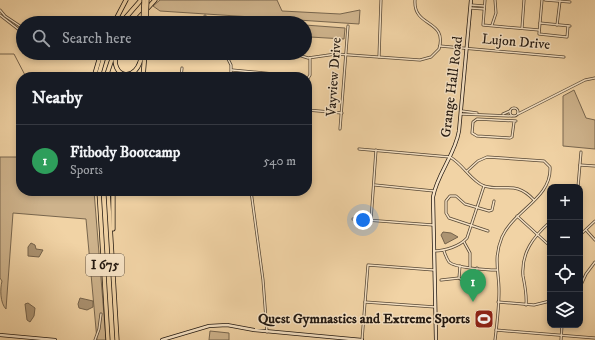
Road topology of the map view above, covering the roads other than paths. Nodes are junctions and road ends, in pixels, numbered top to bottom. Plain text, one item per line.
1 (126, 0) edge
2 (144, 0) edge
3 (152, 0) edge
4 (155, 0) edge
5 (381, 0) edge
6 (414, 0) edge
7 (471, 0) edge
8 (485, 0) edge
9 (495, 0) edge
10 (524, 0) edge
11 (542, 0) edge
12 (545, 0) edge
13 (560, 1) junction
14 (570, 2) dead end
15 (471, 7) junction
16 (484, 8) junction
17 (0, 10) edge
18 (0, 15) edge
19 (118, 16) edge
20 (128, 16) edge
21 (137, 16) edge
22 (140, 16) edge
23 (145, 16) edge
24 (16, 23) edge
25 (540, 23) junction
26 (557, 25) junction
27 (348, 26) dead end
28 (492, 26) junction
29 (16, 27) edge
30 (522, 28) junction
31 (539, 30) junction
32 (440, 46) junction
33 (467, 48) junction
34 (346, 54) junction
35 (379, 57) junction
36 (564, 57) dead end
37 (312, 58) edge
38 (99, 60) edge
39 (103, 60) edge
40 (112, 60) edge
41 (115, 60) edge
42 (140, 60) edge
43 (144, 60) edge
44 (228, 60) edge
45 (310, 60) edge
46 (182, 68) dead end
47 (232, 70) joint
48 (95, 72) edge
49 (99, 72) edge
50 (108, 72) edge
51 (121, 72) edge
52 (134, 72) edge
53 (143, 72) edge
54 (182, 72) edge
55 (253, 72) edge
56 (310, 72) edge
57 (595, 78) edge
58 (312, 110) edge
59 (517, 110) junction
60 (523, 110) junction
61 (510, 111) junction
62 (462, 112) junction
63 (342, 113) junction
64 (518, 114) junction
65 (502, 115) junction
66 (512, 116) junction
67 (515, 122) joint
68 (340, 129) dead end
69 (359, 149) dead end
70 (376, 150) junction
71 (581, 152) dead end
72 (450, 157) junction
73 (580, 165) junction
74 (595, 166) edge
75 (467, 171) junction
76 (578, 184) edge
77 (374, 185) junction
78 (484, 186) junction
79 (434, 191) junction
80 (100, 196) edge
81 (108, 196) edge
82 (113, 196) edge
83 (252, 196) edge
84 (534, 200) junction
85 (494, 201) dead end
86 (478, 208) junction
87 (517, 216) junction
88 (353, 219) dead end
89 (371, 220) junction
90 (595, 221) edge
91 (433, 225) junction
92 (547, 225) edge
93 (472, 226) junction
94 (586, 230) junction
95 (488, 231) dead end
96 (583, 232) edge
97 (537, 234) junction
98 (595, 240) edge
99 (464, 242) junction
100 (547, 243) edge
101 (444, 251) junction
102 (434, 252) junction
103 (112, 256) junction
104 (595, 262) edge
105 (460, 266) junction
106 (470, 267) junction
107 (477, 268) junction
108 (434, 270) junction
109 (497, 270) junction
110 (459, 278) junction
111 (442, 280) dead end
112 (583, 280) edge
113 (365, 302) junction
114 (498, 302) junction
115 (547, 302) edge
116 (526, 305) junction
117 (436, 307) junction
118 (101, 314) dead end
119 (562, 328) edge
120 (496, 330) junction
121 (268, 332) junction
122 (0, 334) edge
123 (561, 335) junction
124 (595, 338) edge
125 (342, 339) edge
126 (55, 340) edge
127 (95, 340) edge
128 (108, 340) edge
129 (117, 340) edge
130 (163, 340) edge
131 (362, 340) edge
132 (436, 340) edge
133 (495, 340) edge
134 (561, 340) edge

1 - 19 highway
2 - 20 highway
2 - 23 highway, bridge
3 - 21 highway
4 - 22 highway
5 - 35 street
6 - 32 street
7 - 15 main road, Grange Hall Road
8 - 16 street
9 - 28 street
10 - 30 street
11 - 25 street
12 - 13 street
13 - 14 street
13 - 26 street
15 - 16 street
15 - 33 main road, Grange Hall Road
16 - 28 street
17 - 24 street
18 - 29 street
25 - 26 street
25 - 31 street
26 - 31 street
27 - 34 street, Vayview Drive
28 - 30 street
30 - 31 street
32 - 33 street, Lujon Drive
32 - 35 street
33 - 36 street, Lujon Drive
33 - 62 main road, Grange Hall Road
34 - 35 street
34 - 37 street
34 - 63 street, Vayview Drive
38 - 48 highway
39 - 49 highway
40 - 50 highway
41 - 51 highway
42 - 52 highway
43 - 53 highway
44 - 47 street
45 - 56 street
46 - 54 street
47 - 55 street
57 - 60 street
58 - 63 street
59 - 60 street
59 - 61 street
59 - 64 street
60 - 64 street
61 - 65 street
61 - 66 street
62 - 65 street
62 - 72 main road, Grange Hall Road
63 - 68 street, Vayview Drive
64 - 66 street
65 - 66 street
67 - 67 street
69 - 70 street
70 - 72 street
70 - 77 street
71 - 73 street
72 - 75 street
72 - 79 main road, Grange Hall Road
73 - 74 street
73 - 76 street
75 - 78 street
75 - 84 street
77 - 79 street
77 - 89 street
78 - 84 street
78 - 86 street
79 - 91 main road, Grange Hall Road
80 - 128 highway, I 675
81 - 103 highway, I 675
82 - 103 highway
83 - 121 street
84 - 87 street
85 - 86 street
86 - 93 street
86 - 93 street
87 - 97 street
87 - 109 street
88 - 89 street
89 - 91 street
90 - 94 street
91 - 102 main road, Grange Hall Road
92 - 97 street
93 - 95 street
93 - 99 street
94 - 96 street
94 - 98 street
97 - 100 street
97 - 116 street
99 - 101 street
99 - 106 street
101 - 102 street
101 - 105 street
102 - 108 main road, Grange Hall Road
103 - 129 highway, I 675
104 - 112 street
105 - 106 street
105 - 110 street
106 - 107 street
107 - 109 street
107 - 110 street
108 - 113 street
108 - 117 main road, Grange Hall Road
109 - 114 street
110 - 111 street
113 - 117 street
113 - 131 street
114 - 116 street
114 - 120 street
115 - 116 street
117 - 132 main road, Grange Hall Road
118 - 127 street
119 - 123 street
120 - 123 street
120 - 133 street
121 - 125 main road
121 - 130 main road
122 - 126 main road
123 - 124 street
123 - 134 street
125 - 131 main road

